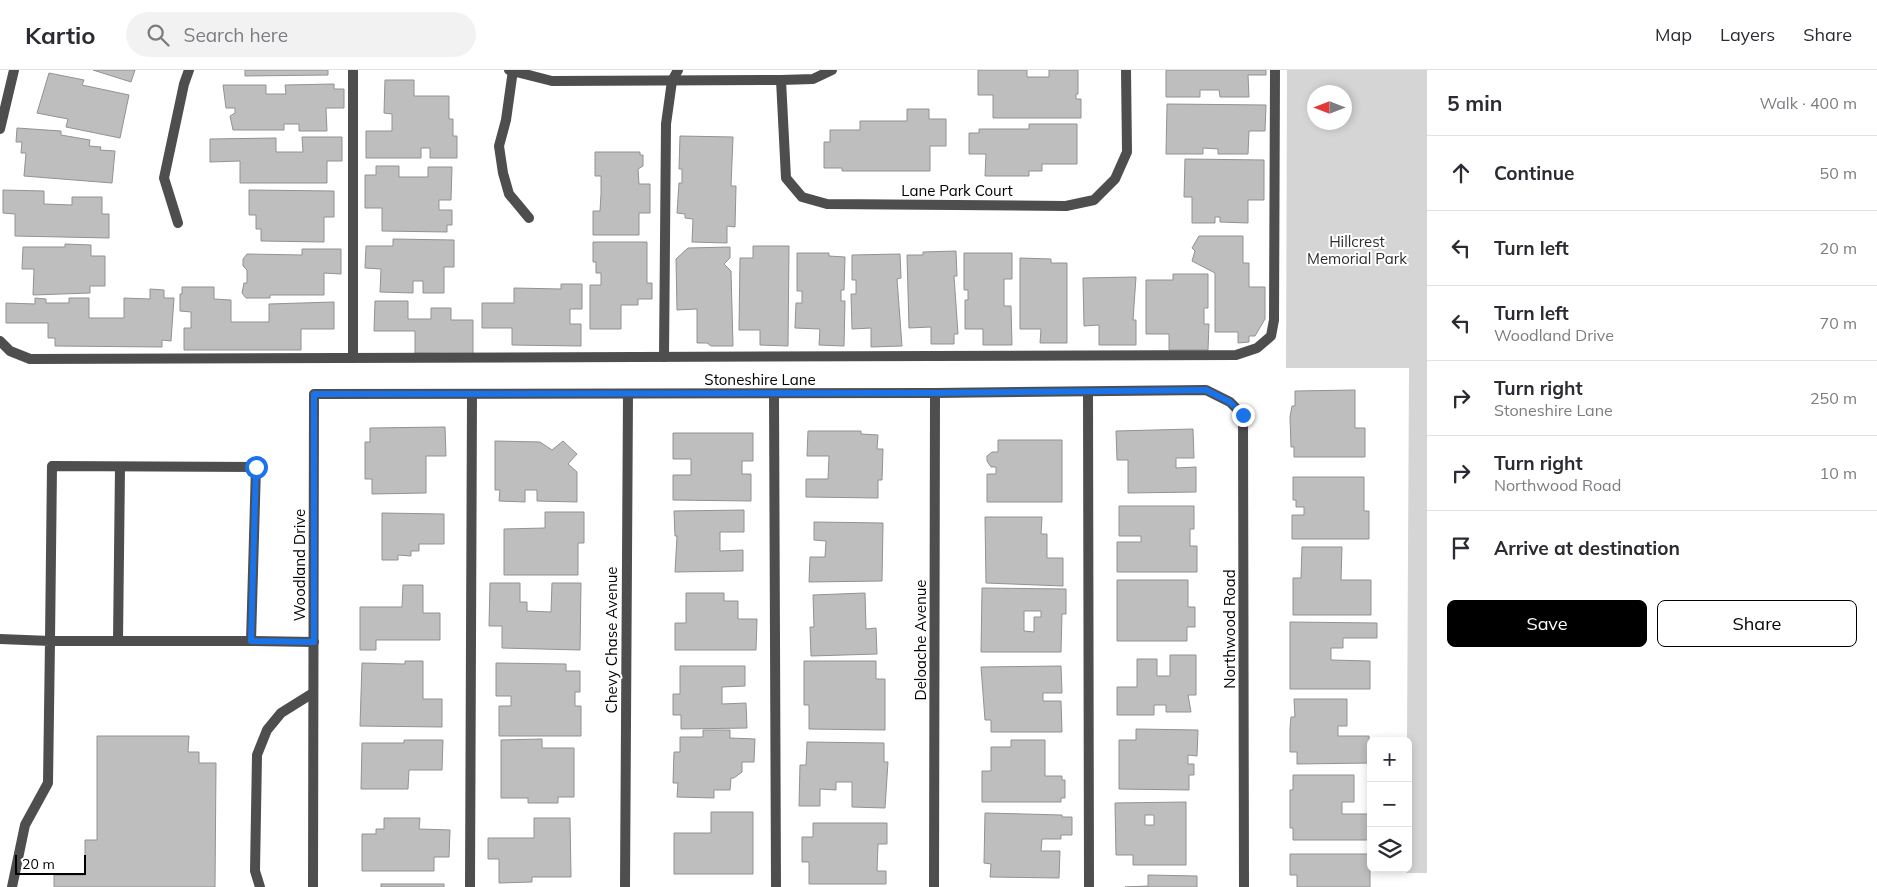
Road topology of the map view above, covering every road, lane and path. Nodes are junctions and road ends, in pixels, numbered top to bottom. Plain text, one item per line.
1 (14, 70) edge
2 (189, 70) edge
3 (353, 70) edge
4 (512, 70) edge
5 (678, 70) edge
6 (832, 70) edge
7 (1126, 70) edge
8 (1275, 70) edge
9 (781, 80) junction
10 (672, 81) junction
11 (0, 129) edge
12 (529, 218) dead end
13 (178, 223) dead end
14 (0, 341) edge
15 (664, 357) junction
16 (353, 358) junction
17 (1206, 390) joint
18 (1088, 392) junction
19 (935, 393) junction
20 (314, 394) joint
21 (472, 394) junction
22 (628, 394) junction
23 (774, 394) junction
24 (120, 467) junction
25 (0, 639) edge
26 (50, 641) junction
27 (118, 641) junction
28 (251, 641) junction
29 (314, 642) junction
30 (313, 693) junction
31 (12, 887) edge
32 (260, 887) edge
33 (313, 887) edge
34 (470, 887) edge
35 (625, 887) edge
36 (776, 887) edge
37 (934, 887) edge
38 (1089, 887) edge
39 (1244, 887) edge

1 - 11 street
2 - 13 street
3 - 16 street
4 - 10 street
4 - 12 street
5 - 10 street
6 - 9 street
7 - 9 street, Lane Park Court
8 - 15 street
9 - 10 street
10 - 15 street
14 - 16 street
15 - 16 street
17 - 18 street, Stoneshire Lane
17 - 39 street, Northwood Road
18 - 19 street, Stoneshire Lane
18 - 38 street
19 - 23 street, Stoneshire Lane
19 - 37 street, Deloache Avenue
20 - 21 street, Stoneshire Lane
20 - 29 street, Woodland Drive
21 - 22 street, Stoneshire Lane
21 - 34 street
22 - 23 street, Stoneshire Lane
22 - 35 street, Chevy Chase Avenue
23 - 36 street
24 - 26 street
24 - 27 street
24 - 28 street
25 - 26 street
26 - 27 street
26 - 31 street
27 - 28 street
28 - 29 street
29 - 30 street, Woodland Drive
30 - 32 street
30 - 33 street, Woodland Drive

